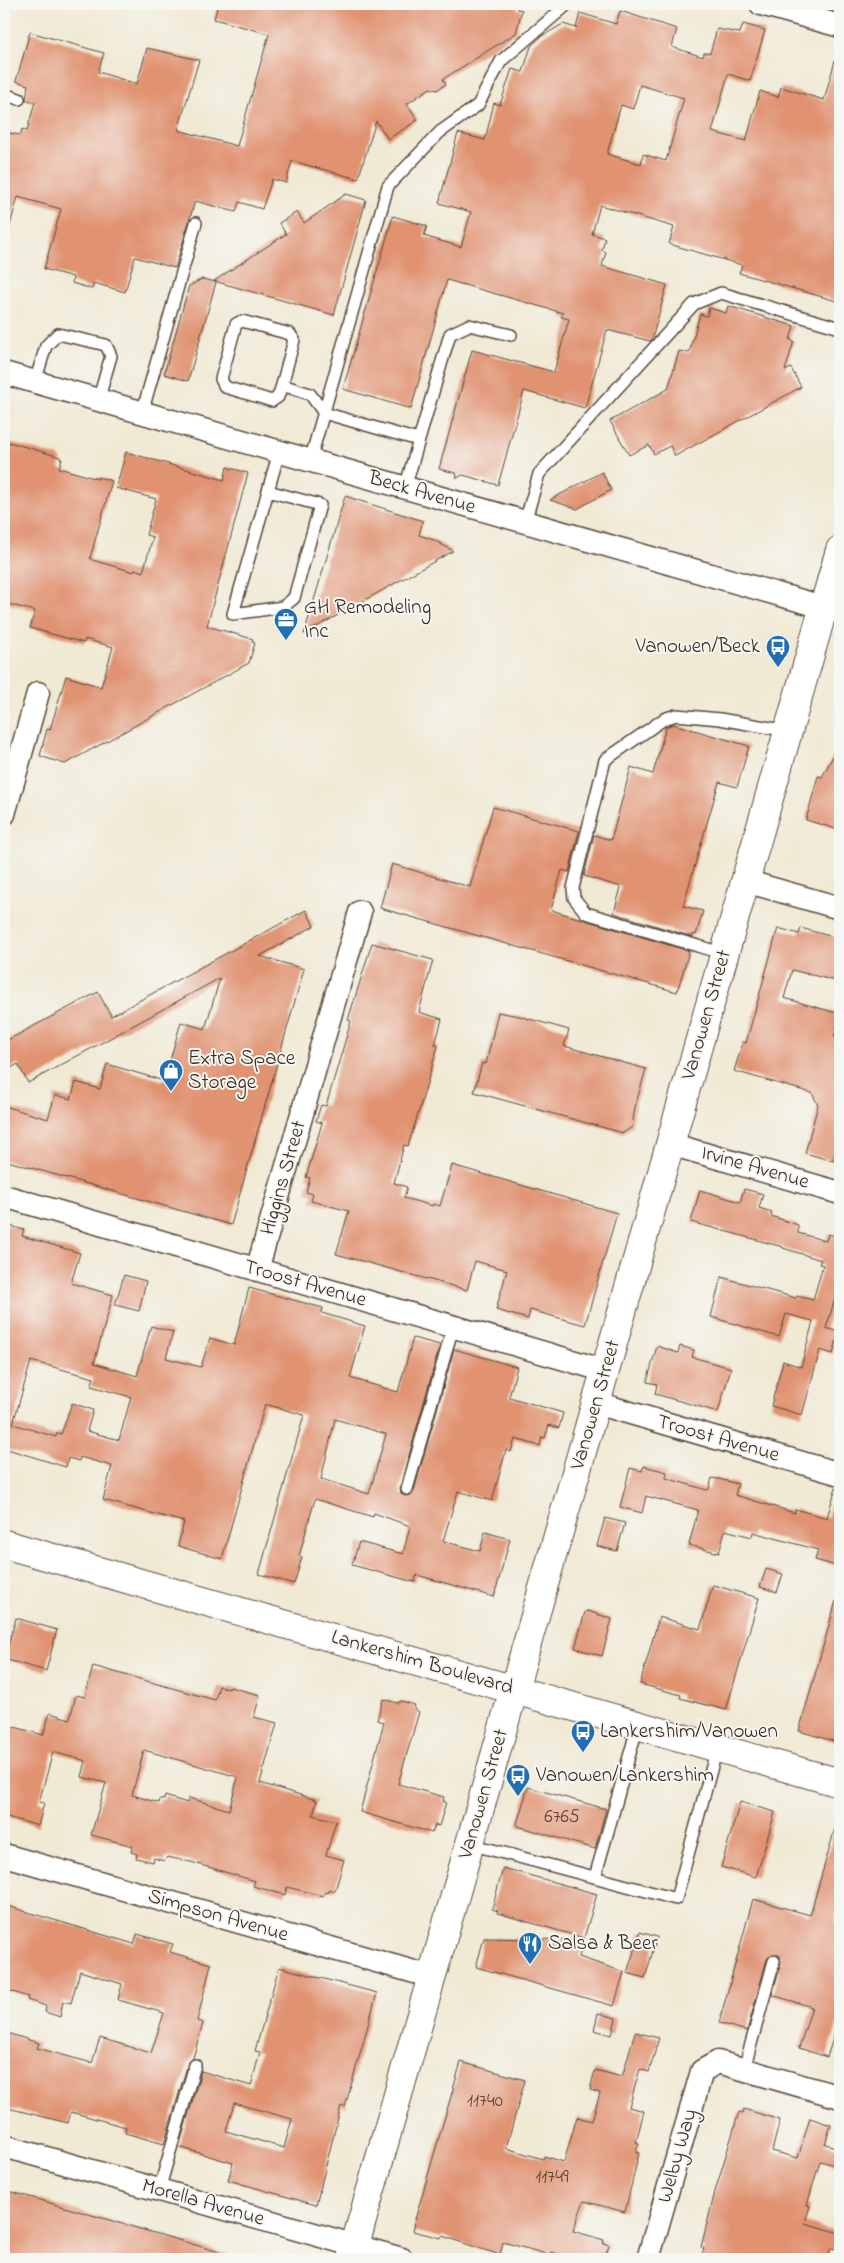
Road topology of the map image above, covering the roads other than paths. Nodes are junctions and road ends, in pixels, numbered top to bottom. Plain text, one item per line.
1 (568, 4) edge
2 (760, 4) edge
3 (840, 26) edge
4 (4, 94) edge
5 (19, 99) dead end
6 (196, 223) dead end
7 (840, 328) edge
8 (512, 335) dead end
9 (4, 373) edge
10 (35, 382) junction
11 (282, 385) junction
12 (98, 400) junction
13 (324, 412) junction
14 (142, 413) junction
15 (418, 440) junction
16 (279, 452) junction
17 (310, 461) junction
18 (404, 488) junction
19 (268, 491) junction
20 (525, 522) junction
21 (840, 550) edge
22 (832, 610) edge
23 (38, 693) dead end
24 (788, 731) junction
25 (4, 814) edge
26 (745, 881) junction
27 (840, 908) edge
28 (360, 912) dead end
29 (725, 954) junction
30 (670, 1144) junction
31 (840, 1193) edge
32 (4, 1196) edge
33 (257, 1270) junction
34 (453, 1327) junction
35 (606, 1371) junction
36 (596, 1403) junction
37 (840, 1474) edge
38 (407, 1489) dead end
39 (4, 1544) edge
40 (514, 1690) junction
41 (638, 1725) junction
42 (717, 1748) junction
43 (840, 1783) edge
44 (470, 1844) junction
45 (4, 1855) edge
46 (595, 1877) junction
47 (774, 1961) dead end
48 (432, 1976) junction
49 (195, 2065) dead end
50 (744, 2070) junction
51 (840, 2097) edge
52 (4, 2146) edge
53 (159, 2190) junction
54 (353, 2253) edge
55 (402, 2259) edge
56 (648, 2259) edge

1 - 13 lane
2 - 3 street
4 - 5 lane
6 - 14 lane
7 - 20 lane
8 - 15 lane
9 - 10 street, Beck Avenue
10 - 12 street, Beck Avenue
10 - 12 lane
11 - 11 lane
11 - 13 lane
12 - 14 street, Beck Avenue
13 - 15 lane
13 - 17 lane
14 - 16 street, Beck Avenue
15 - 18 lane
16 - 17 street, Beck Avenue
16 - 19 lane
17 - 18 street, Beck Avenue
18 - 20 street, Beck Avenue
19 - 19 lane
20 - 22 street, Beck Avenue
21 - 22 main road, Vanowen Street
22 - 24 main road, Vanowen Street
23 - 25 street
24 - 26 main road, Vanowen Street
24 - 29 lane
26 - 27 street
26 - 29 main road, Vanowen Street
28 - 33 street, Higgins Street
29 - 30 main road, Vanowen Street
30 - 31 street, Irvine Avenue
30 - 35 main road, Vanowen Street
32 - 33 street, Troost Avenue
33 - 34 street, Troost Avenue
34 - 35 street, Troost Avenue
34 - 38 lane
35 - 36 main road, Vanowen Street
36 - 37 street, Troost Avenue
36 - 40 main road, Vanowen Street
39 - 40 main road, Lankershim Boulevard
40 - 41 main road, Lankershim Boulevard
40 - 44 main road, Vanowen Street
41 - 42 main road, Lankershim Boulevard
41 - 46 lane
42 - 43 main road, Lankershim Boulevard
42 - 46 lane
44 - 46 lane
44 - 48 main road, Vanowen Street
45 - 48 street, Simpson Avenue
47 - 50 lane
48 - 54 main road, Vanowen Street
49 - 53 lane
50 - 51 street
50 - 56 street, Welby Way
52 - 53 street, Morella Avenue
53 - 54 street, Morella Avenue
54 - 55 street, Morella Avenue

